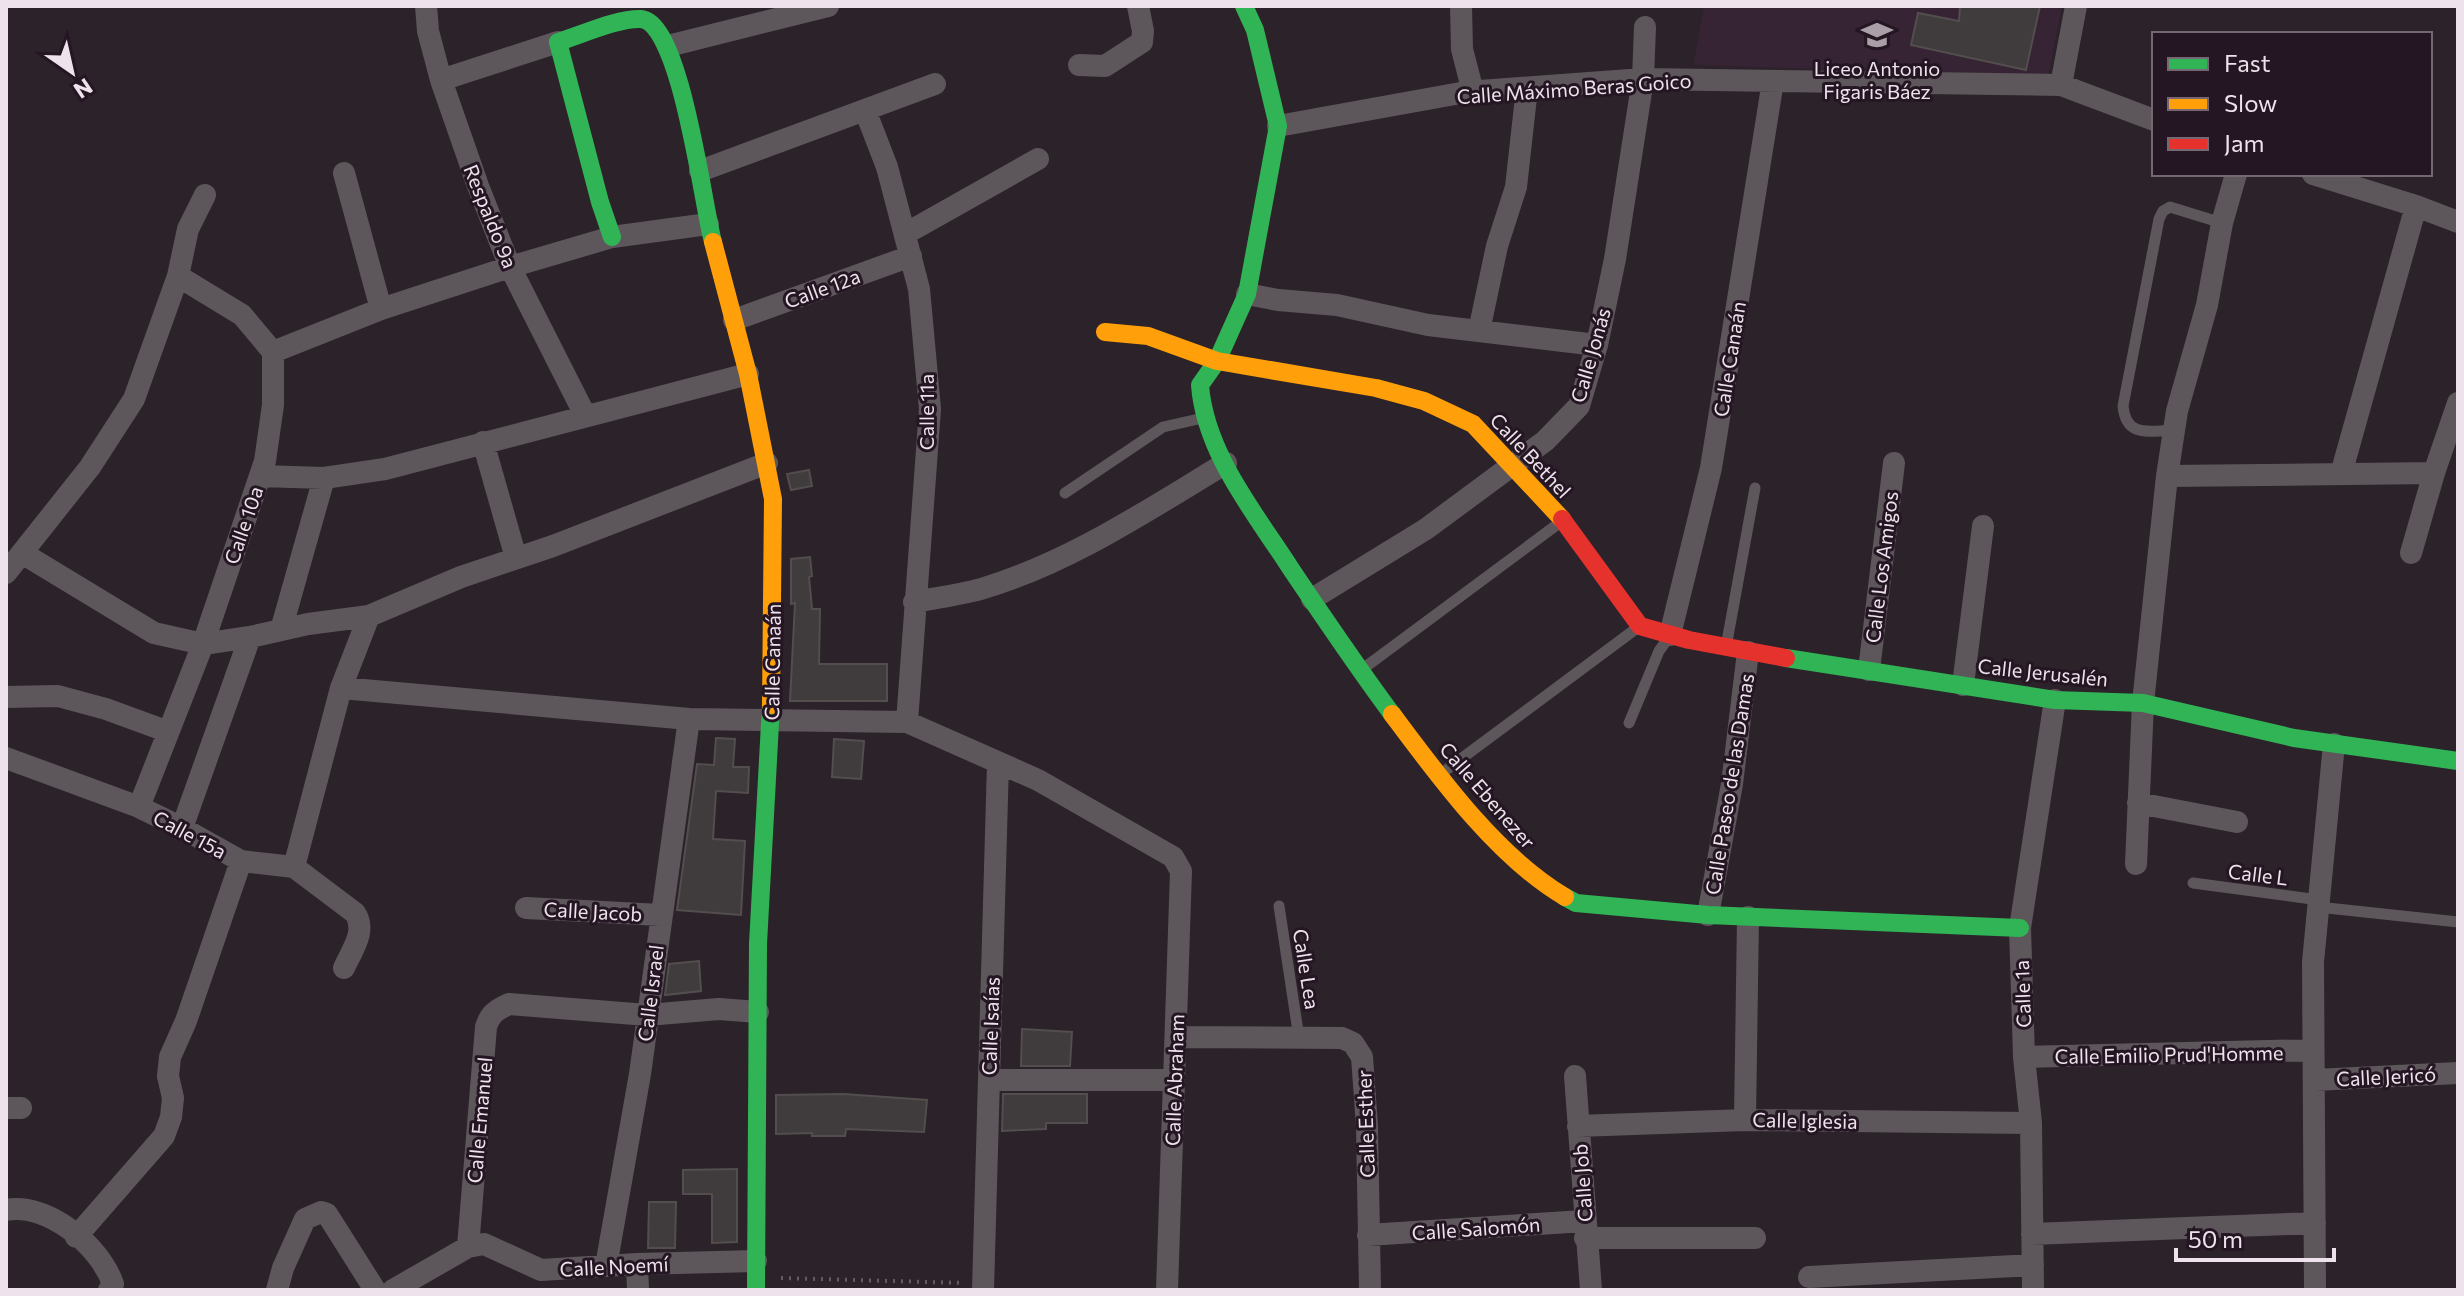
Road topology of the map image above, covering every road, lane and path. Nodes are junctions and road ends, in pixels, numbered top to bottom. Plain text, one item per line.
1 (426, 6) edge
2 (828, 6) edge
3 (1138, 6) edge
4 (1244, 6) edge
5 (1461, 6) edge
6 (2076, 6) edge
7 (1645, 27) dead end
8 (558, 42) junction
9 (668, 46) junction
10 (1079, 65) dead end
11 (1643, 79) junction
12 (441, 80) junction
13 (1773, 81) junction
14 (935, 84) dead end
15 (2061, 85) junction
16 (1527, 88) junction
17 (1473, 92) junction
18 (865, 110) junction
19 (2152, 119) edge
20 (1278, 126) junction
21 (1038, 159) dead end
22 (700, 171) junction
23 (344, 173) dead end
24 (2235, 176) edge
25 (2319, 176) edge
26 (205, 195) dead end
27 (2416, 206) junction
28 (2458, 222) edge
29 (2222, 223) junction
30 (708, 224) junction
31 (905, 234) junction
32 (612, 237) junction
33 (911, 256) junction
34 (510, 267) junction
35 (178, 276) junction
36 (1247, 294) junction
37 (381, 309) junction
38 (734, 320) junction
39 (1479, 331) junction
40 (1105, 332) dead end
41 (1597, 345) junction
42 (273, 352) junction
43 (1217, 361) junction
44 (748, 374) junction
45 (2458, 403) edge
46 (585, 415) junction
47 (1204, 417) junction
48 (2174, 430) junction
49 (483, 442) junction
50 (767, 463) junction
51 (1226, 463) junction
52 (1894, 463) dead end
53 (1513, 465) junction
54 (2434, 473) junction
55 (2341, 474) junction
56 (260, 476) junction
57 (2167, 476) junction
58 (324, 478) junction
59 (1755, 488) dead end
60 (1065, 493) dead end
61 (1563, 520) junction
62 (1983, 526) dead end
63 (22, 553) junction
64 (2411, 553) dead end
65 (516, 558) junction
66 (6, 573) edge
67 (1312, 599) junction
68 (914, 602) junction
69 (369, 616) junction
70 (1640, 626) junction
71 (281, 630) junction
72 (1670, 635) junction
73 (250, 637) junction
74 (203, 644) junction
75 (1725, 647) junction
76 (1748, 652) junction
77 (1869, 670) junction
78 (1360, 671) junction
79 (1963, 685) junction
80 (341, 688) junction
81 (6, 697) edge
82 (2055, 700) junction
83 (2143, 703) junction
84 (689, 719) junction
85 (771, 719) junction
86 (907, 722) junction
87 (1629, 723) dead end
88 (166, 731) junction
89 (2334, 744) junction
90 (6, 758) edge
91 (2458, 761) edge
92 (998, 763) junction
93 (1439, 776) junction
94 (2138, 803) junction
95 (139, 807) junction
96 (2237, 822) dead end
97 (182, 828) junction
98 (241, 861) junction
99 (2136, 864) dead end
100 (294, 867) junction
101 (2193, 883) dead end
102 (2319, 904) junction
103 (1279, 906) dead end
104 (526, 908) dead end
105 (660, 915) junction
106 (1708, 915) junction
107 (1748, 917) junction
108 (2458, 922) edge
109 (2020, 928) junction
110 (344, 968) dead end
111 (758, 1012) junction
112 (647, 1015) junction
113 (1176, 1037) junction
114 (1299, 1038) junction
115 (2313, 1050) junction
116 (2024, 1057) junction
117 (2458, 1073) edge
118 (1575, 1076) dead end
119 (989, 1080) junction
120 (1174, 1080) junction
121 (2315, 1080) junction
122 (1745, 1120) junction
123 (2031, 1123) junction
124 (1578, 1126) junction
125 (6, 1210) edge
126 (2315, 1223) junction
127 (1584, 1229) junction
128 (2032, 1234) junction
129 (1368, 1235) junction
130 (76, 1237) junction
131 (1755, 1238) dead end
132 (468, 1247) junction
133 (637, 1264) junction
134 (2033, 1265) junction
135 (606, 1266) junction
136 (756, 1276) edge
137 (1809, 1277) dead end
138 (540, 1280) edge
139 (111, 1287) edge
140 (983, 1287) edge
141 (277, 1290) edge
142 (375, 1290) edge
143 (393, 1290) edge
144 (638, 1290) edge
145 (1167, 1290) edge
146 (1370, 1290) edge
147 (1591, 1290) edge
148 (2033, 1290) edge
149 (2315, 1290) edge

1 - 12 street, Respaldo 9a
2 - 9 street
3 - 10 street
4 - 20 street
5 - 17 street
6 - 15 street
7 - 11 street, Calle Jonás
8 - 9 street
8 - 12 street
8 - 32 street
9 - 22 street, Calle Canaán
11 - 13 street, Calle Máximo Beras Goico
11 - 16 street, Calle Máximo Beras Goico
11 - 41 street, Calle Jonás
12 - 34 street, Respaldo 9a
13 - 15 street, Calle Máximo Beras Goico
13 - 72 street, Calle Canaán
14 - 18 street
15 - 19 street, Calle Máximo Beras Goico
16 - 17 street, Calle Máximo Beras Goico
16 - 39 street
17 - 20 street, Calle Máximo Beras Goico
18 - 22 street
18 - 31 street, Calle 11a
20 - 36 street, Calle Ebenezer
21 - 31 street
22 - 30 street, Calle Canaán
23 - 37 street
24 - 29 street
25 - 27 street
26 - 35 street
27 - 28 street
27 - 55 street
29 - 48 street
29 - 48 lane
30 - 32 street
30 - 38 street, Calle Canaán
31 - 33 street, Calle 11a
32 - 34 street
33 - 38 street, Calle 12a
33 - 68 street, Calle 11a
34 - 37 street
34 - 46 street, Respaldo 9a
35 - 42 street
35 - 63 street
36 - 39 street
36 - 43 street, Calle Ebenezer
37 - 42 street
38 - 44 street, Calle Canaán
39 - 41 street
40 - 43 street, Calle Bethel
41 - 53 street, Calle Jonás
42 - 56 street, Calle 10a
43 - 47 street, Calle Ebenezer
43 - 53 street, Calle Bethel
44 - 46 street
44 - 50 street, Calle Canaán
45 - 54 street
46 - 49 street
47 - 51 street, Calle Ebenezer
47 - 60 lane
48 - 57 street
49 - 58 street
49 - 65 street
50 - 65 street
50 - 85 street, Calle Canaán
51 - 67 street, Calle Ebenezer
51 - 68 street
52 - 77 street, Calle Los Amigos
53 - 61 street, Calle Bethel
53 - 67 street, Calle Jonás
54 - 55 street
54 - 64 street
55 - 57 street
56 - 58 street
56 - 74 street, Calle 10a
57 - 83 street
58 - 71 street
59 - 75 lane
61 - 70 street, Calle Bethel
61 - 78 lane
62 - 79 street
63 - 66 street
63 - 74 street
65 - 69 street
67 - 78 street, Calle Ebenezer
68 - 86 street, Calle 11a
69 - 71 street
69 - 80 street
70 - 72 street
70 - 93 lane
71 - 73 street
72 - 75 street, Calle Jerusalén
72 - 87 lane
73 - 74 street
73 - 97 street
74 - 88 street, Calle 10a
75 - 76 street, Calle Jerusalén
76 - 77 street, Calle Jerusalén
76 - 106 street, Calle Paseo de las Damas
77 - 79 street, Calle Jerusalén
78 - 93 street, Calle Ebenezer
79 - 82 street, Calle Jerusalén
80 - 84 street
80 - 100 street
81 - 88 street
82 - 83 street, Calle Jerusalén
82 - 109 street, Calle 1a
83 - 89 street, Calle Jerusalén
83 - 94 street
84 - 85 street
84 - 105 street, Calle Israel
85 - 86 street
85 - 111 street, Calle Canaán
86 - 92 street
88 - 95 street, Calle 10a
89 - 91 street, Calle Jerusalén
89 - 102 street
90 - 95 street, Calle 15a
92 - 113 street, Calle Abraham
92 - 119 street, Calle Isaías
93 - 106 street, Calle Ebenezer
94 - 96 street
94 - 99 street
95 - 97 street, Calle 15a
97 - 98 street, Calle 15a
98 - 100 street, Calle 15a
98 - 130 street
100 - 110 street
101 - 102 lane, Calle L
102 - 108 lane, Calle L
102 - 115 street
103 - 114 lane, Calle Lea
104 - 105 street, Calle Jacob
105 - 112 street, Calle Israel
106 - 107 street, Calle Ebenezer
107 - 109 street, Calle Ebenezer
107 - 122 street
109 - 116 street, Calle 1a
111 - 112 street
111 - 136 street, Calle Canaán
112 - 132 street, Calle Emanuel
112 - 135 street, Calle Israel
113 - 114 street, Calle Esther
113 - 120 street, Calle Abraham
114 - 129 street, Calle Esther
115 - 116 street, Calle Emilio Prud'Homme
115 - 121 street
116 - 123 street, Calle 1a
117 - 121 street, Calle Jericó
118 - 124 street, Calle Job
119 - 120 street
119 - 140 street, Calle Isaías
120 - 145 street, Calle Abraham
121 - 126 street
122 - 123 street, Calle Iglesia
122 - 124 street, Calle Iglesia
123 - 128 street, Calle 1a
124 - 127 street, Calle Job
125 - 130 street
126 - 128 street
126 - 149 street
127 - 129 street, Calle Salomón
127 - 131 street, Calle Salomón
127 - 147 street, Calle Job
128 - 134 street, Calle 1a
129 - 146 street, Calle Esther
130 - 139 street
132 - 138 street, Calle Noemí
132 - 143 street
133 - 135 street, Calle Noemí
133 - 136 street, Calle Noemí
133 - 144 street
134 - 137 street
134 - 148 street, Calle 1a
135 - 138 street, Calle Noemí
136 - 140 path
141 - 142 street

